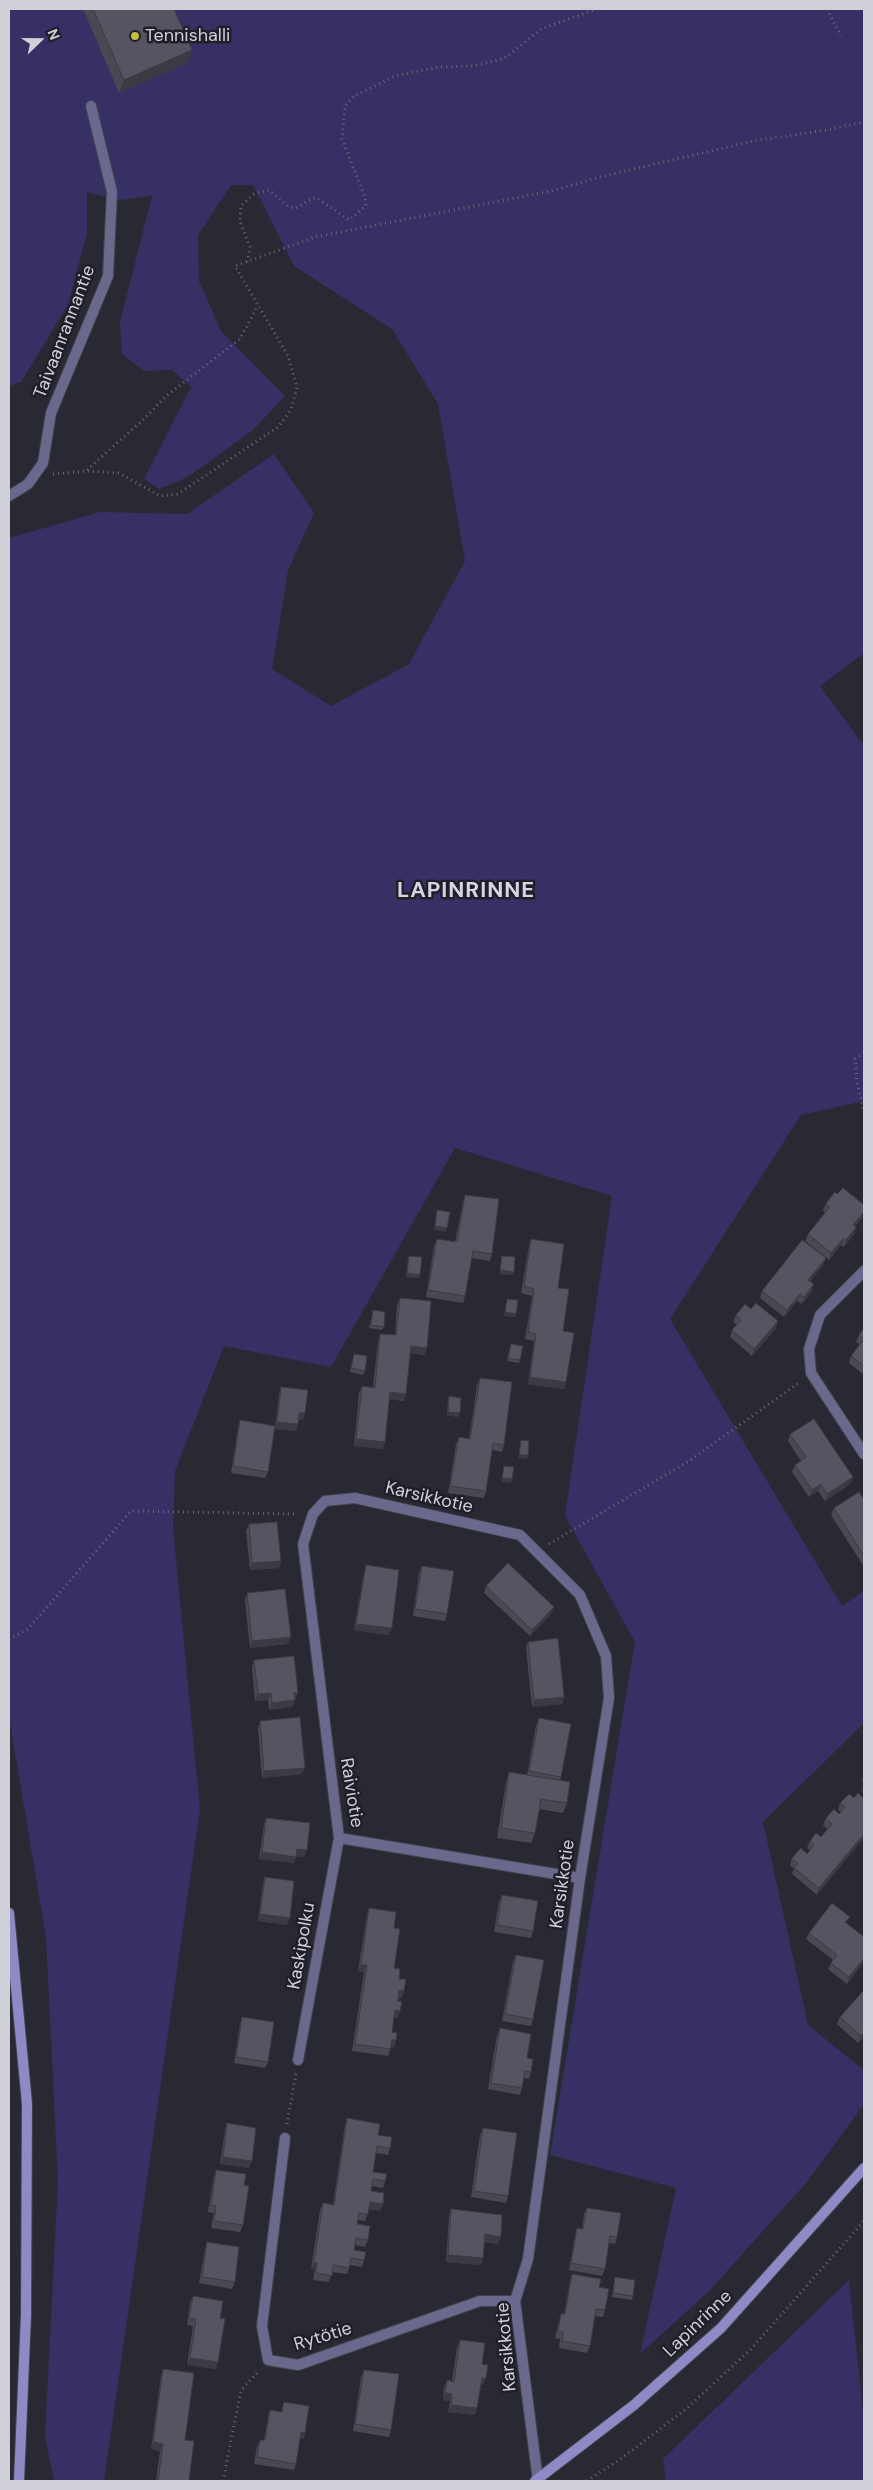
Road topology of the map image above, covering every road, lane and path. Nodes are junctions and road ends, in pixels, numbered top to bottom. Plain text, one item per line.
1 (596, 9) edge
2 (827, 9) edge
3 (841, 36) dead end
4 (91, 106) dead end
5 (864, 122) edge
6 (248, 262) junction
7 (258, 305) junction
8 (87, 470) junction
9 (35, 474) junction
10 (9, 496) edge
11 (864, 1054) edge
12 (864, 1112) edge
13 (864, 1271) edge
14 (811, 1373) junction
15 (864, 1454) edge
16 (313, 1514) junction
17 (538, 1550) junction
18 (9, 1639) edge
19 (339, 1838) junction
20 (580, 1878) junction
21 (9, 1913) edge
22 (298, 2060) joint
23 (285, 2138) joint
24 (864, 2168) edge
25 (864, 2221) edge
26 (515, 2300) junction
27 (268, 2360) junction
28 (19, 2481) edge
29 (223, 2481) edge
30 (537, 2481) edge
31 (587, 2481) edge

1 - 6 path
2 - 3 path
4 - 9 street, Taivaanrannantie
5 - 6 path
6 - 7 path
7 - 8 path
7 - 8 path
8 - 9 path
9 - 10 street, Taivaanrannantie
11 - 12 path
13 - 14 street
14 - 15 street
14 - 17 path
16 - 17 street, Karsikkotie
16 - 18 path
16 - 19 street, Raiviotie
17 - 20 street, Karsikkotie
19 - 20 street, Raiviotie
19 - 22 street, Kaskipolku
20 - 26 street, Karsikkotie
21 - 28 street
22 - 23 path
23 - 27 street
24 - 30 street, Lapinrinne
25 - 31 path
26 - 27 street, Rytötie
26 - 30 street, Karsikkotie
27 - 29 path

